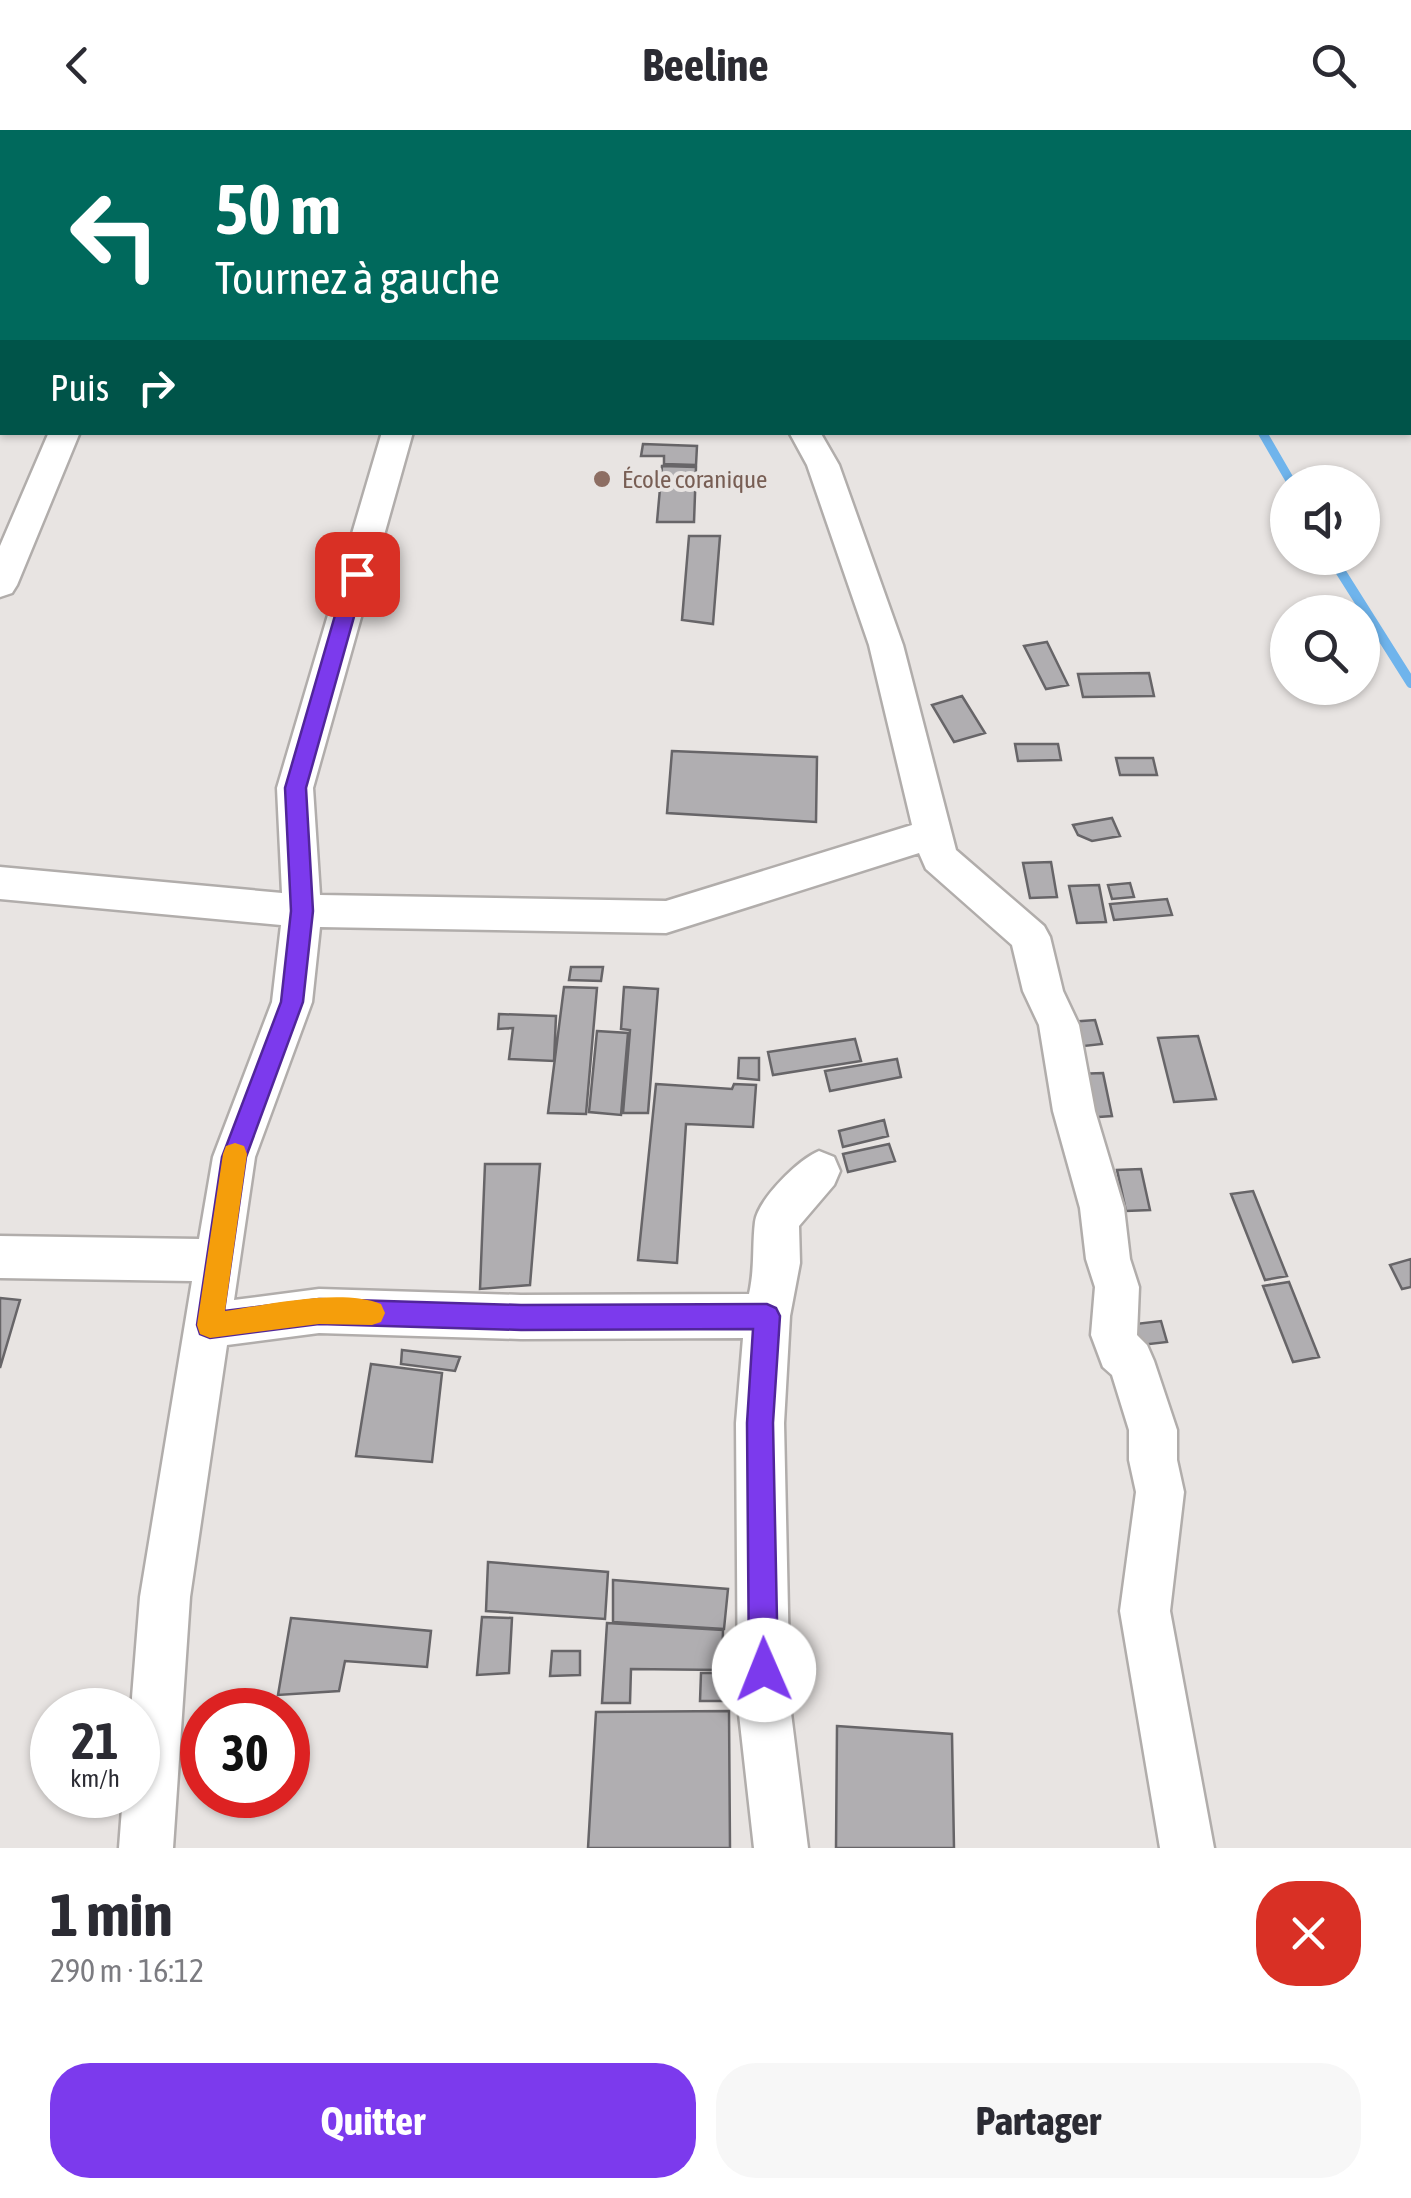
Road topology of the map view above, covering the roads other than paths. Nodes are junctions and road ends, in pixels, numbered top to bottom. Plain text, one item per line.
1 (64, 435) edge
2 (397, 435) edge
3 (806, 435) edge
4 (0, 586) edge
5 (933, 834) junction
6 (0, 883) edge
7 (302, 911) junction
8 (818, 1171) dead end
9 (0, 1257) edge
10 (219, 1260) junction
11 (767, 1316) junction
12 (210, 1325) junction
13 (146, 1848) edge
14 (781, 1848) edge
15 (1188, 1848) edge

1 - 4 street
2 - 7 street
3 - 5 street
5 - 7 street
5 - 15 street
6 - 7 street
7 - 10 street
8 - 11 street
9 - 10 street
10 - 12 street
11 - 12 street
11 - 14 street
12 - 13 street

